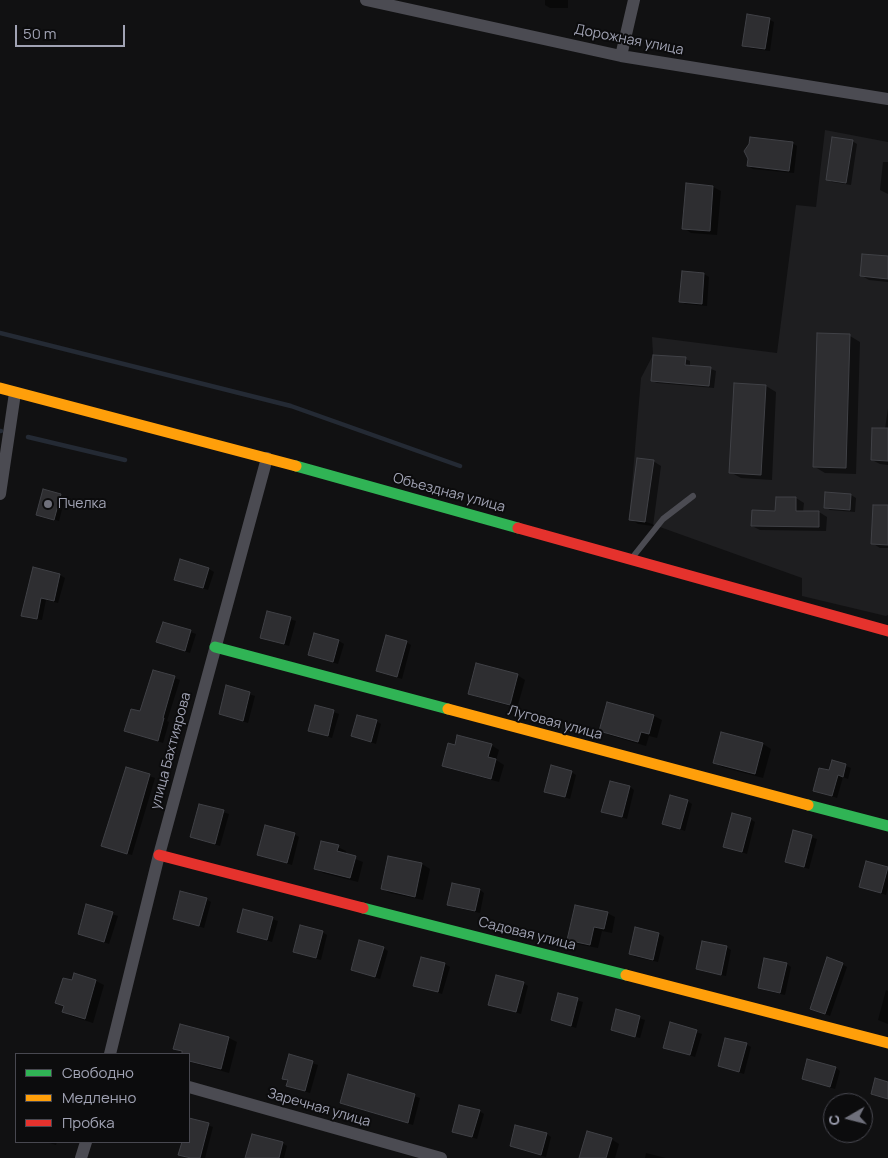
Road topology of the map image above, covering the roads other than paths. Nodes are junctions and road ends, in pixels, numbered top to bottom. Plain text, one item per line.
1 (366, 0) edge
2 (634, 0) edge
3 (621, 56) junction
4 (888, 99) edge
5 (0, 388) edge
6 (15, 393) junction
7 (266, 458) junction
8 (0, 494) edge
9 (693, 496) dead end
10 (631, 559) junction
11 (888, 631) edge
12 (215, 647) junction
13 (888, 826) edge
14 (159, 855) junction
15 (888, 1043) edge
16 (110, 1053) edge
17 (190, 1087) edge
18 (86, 1143) edge
19 (81, 1158) edge
20 (441, 1158) edge

1 - 3 street, Дорожная улица
2 - 3 street
3 - 4 street, Дорожная улица
5 - 6 street, Объездная улица
6 - 7 street, Объездная улица
6 - 8 street
7 - 10 street, Объездная улица
7 - 12 street, улица Бахтиярова
9 - 10 lane
10 - 11 street, Объездная улица
12 - 13 street, Луговая улица
12 - 14 street, улица Бахтиярова
14 - 15 street, Садовая улица
14 - 16 street, улица Бахтиярова
17 - 20 street, Заречная улица
18 - 19 street

